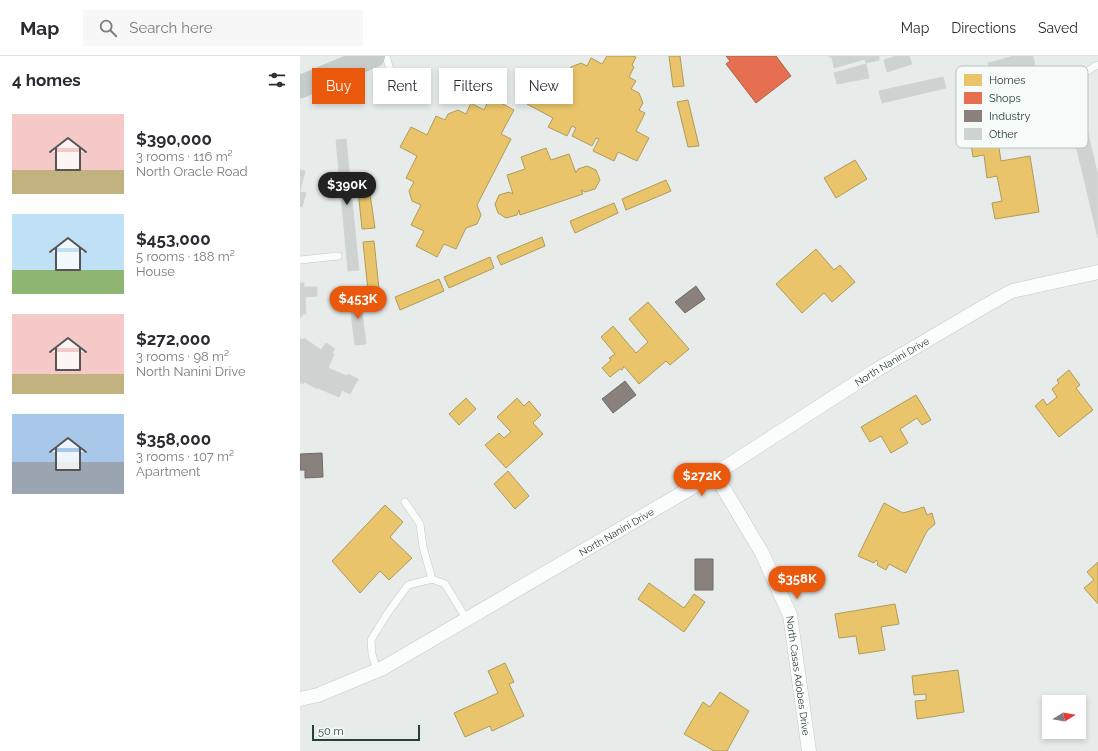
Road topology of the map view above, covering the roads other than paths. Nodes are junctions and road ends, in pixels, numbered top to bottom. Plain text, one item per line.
1 (374, 56) edge
2 (386, 56) edge
3 (1098, 65) edge
4 (390, 68) edge
5 (1088, 71) edge
6 (300, 87) edge
7 (338, 256) dead end
8 (300, 260) edge
9 (1098, 272) edge
10 (715, 474) junction
11 (405, 502) dead end
12 (432, 579) junction
13 (467, 620) junction
14 (377, 671) junction
15 (300, 699) edge
16 (809, 751) edge

1 - 6 highway
2 - 4 lane
3 - 5 lane
7 - 8 lane
9 - 10 street, North Nanini Drive
10 - 13 street, North Nanini Drive
10 - 16 street, North Casas Adobes Drive
11 - 12 lane
12 - 13 lane
12 - 14 lane
13 - 14 street, North Nanini Drive
14 - 15 street, North Nanini Drive

